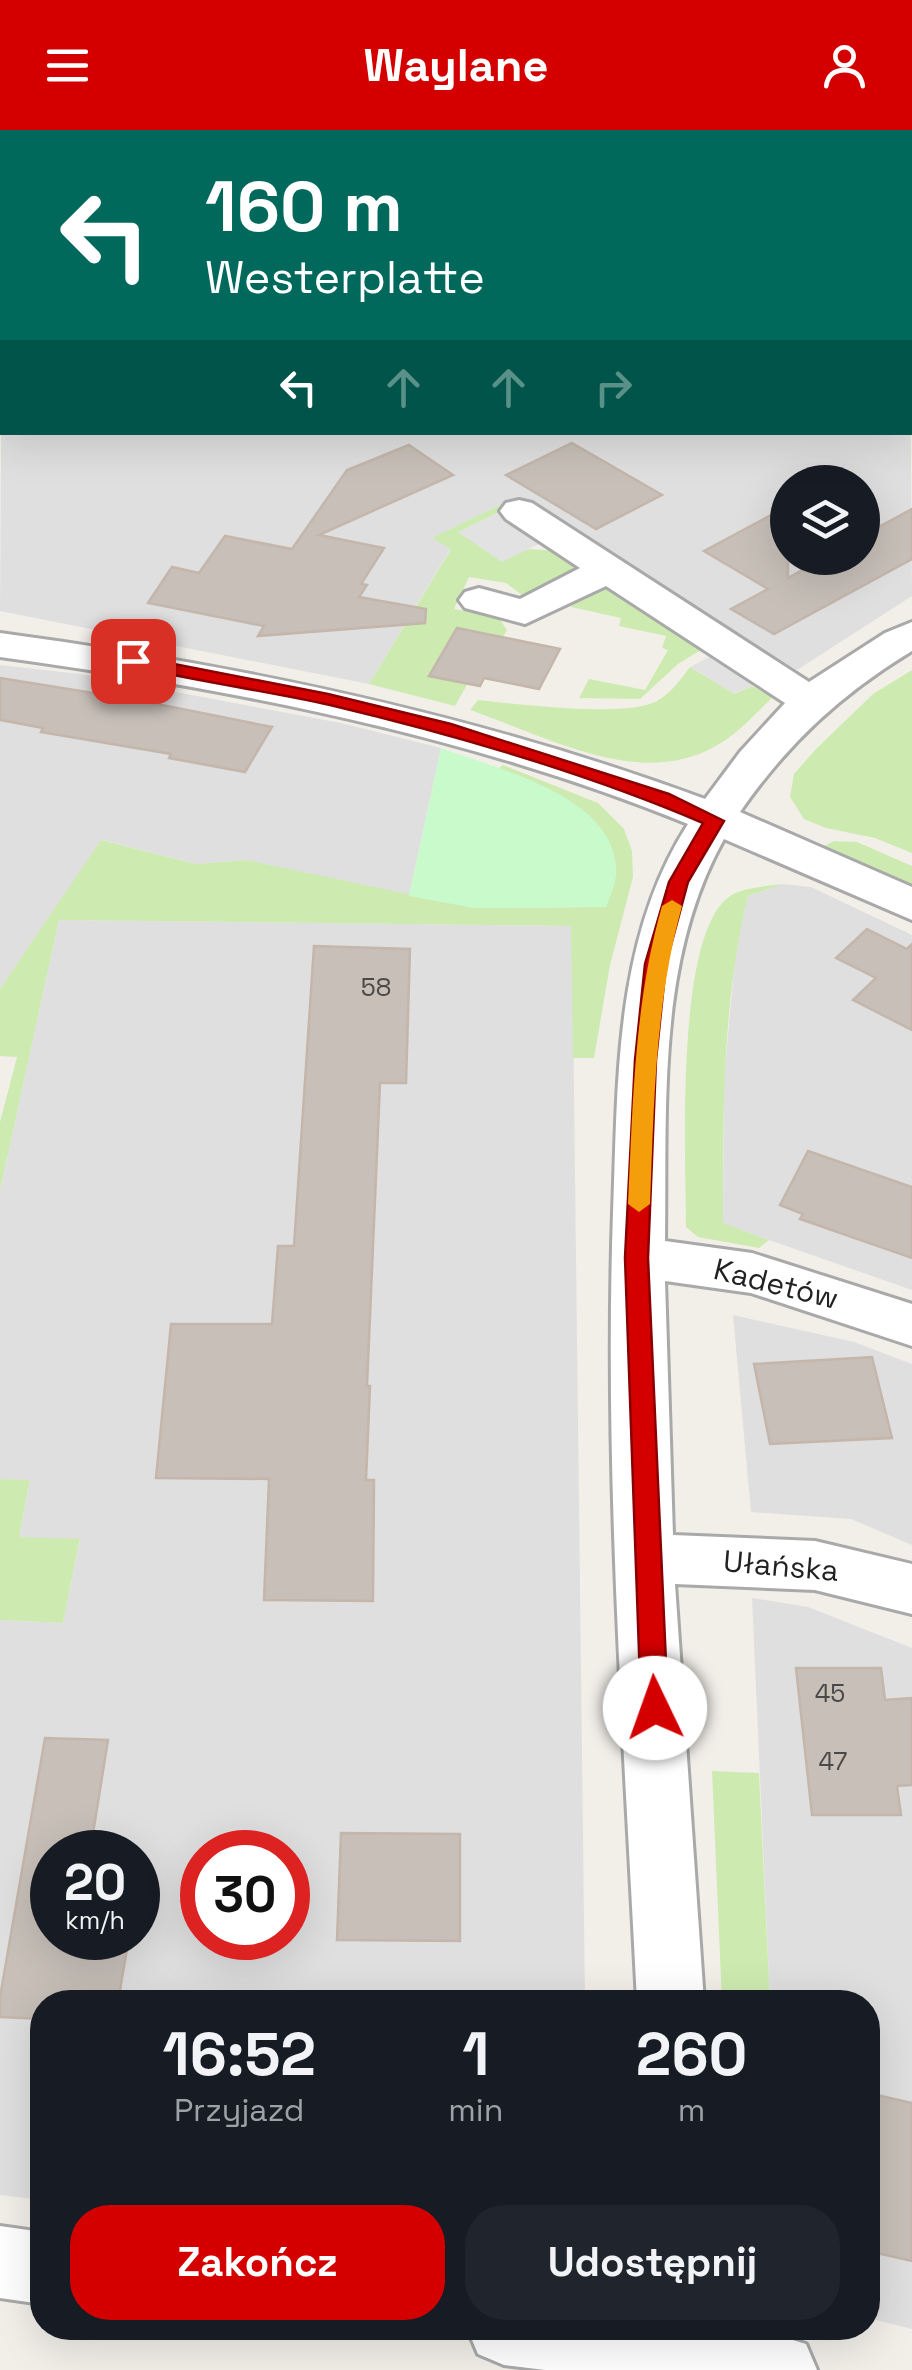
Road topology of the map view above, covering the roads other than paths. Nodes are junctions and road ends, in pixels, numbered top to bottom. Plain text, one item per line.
1 (518, 511) dead end
2 (608, 569) junction
3 (479, 600) dead end
4 (912, 634) edge
5 (0, 645) edge
6 (811, 702) junction
7 (714, 821) junction
8 (912, 905) edge
9 (636, 1258) junction
10 (912, 1325) edge
11 (646, 1560) junction
12 (912, 1589) edge
13 (670, 1990) edge
14 (0, 2262) edge
15 (30, 2266) edge
16 (605, 2340) edge
17 (690, 2350) edge
18 (780, 2370) edge

1 - 2 street
2 - 3 street
2 - 6 street
4 - 6 street
5 - 7 street
6 - 7 street
7 - 8 street
7 - 9 street
9 - 10 street, Kadetów
9 - 11 street
11 - 12 street, Ułańska
11 - 13 street
14 - 15 street
16 - 17 street
17 - 18 street

